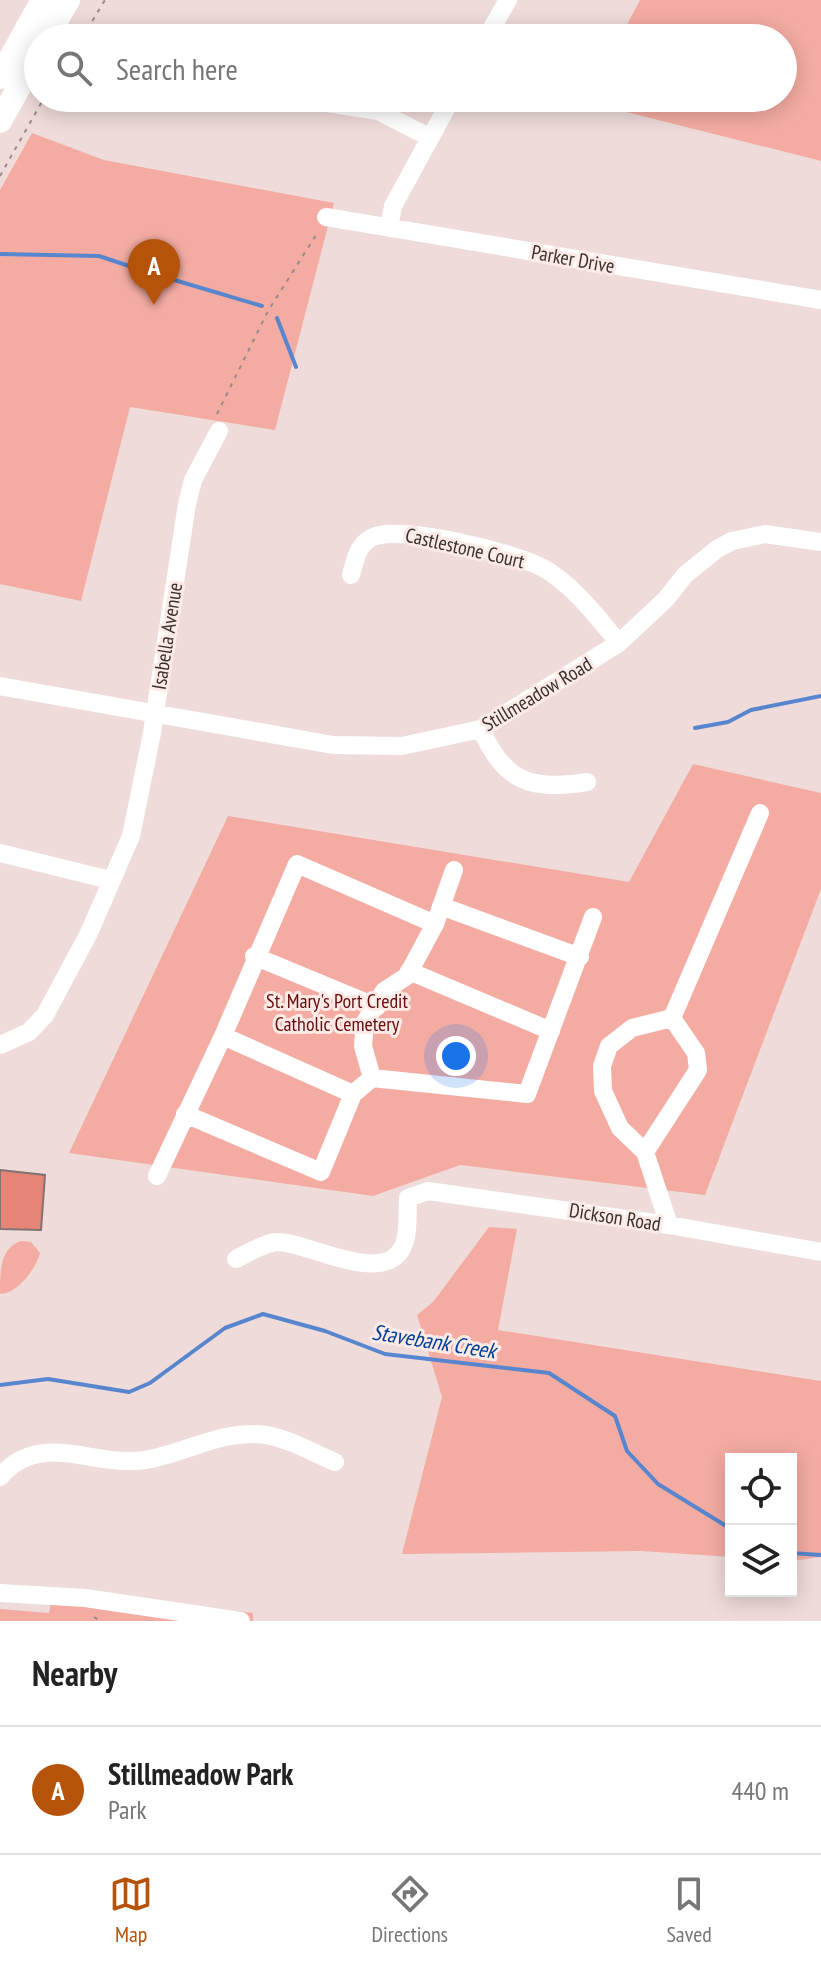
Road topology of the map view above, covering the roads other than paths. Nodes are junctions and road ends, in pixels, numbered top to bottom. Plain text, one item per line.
1 (43, 0) edge
2 (68, 0) edge
3 (508, 0) edge
4 (30, 24) edge
5 (54, 24) edge
6 (494, 24) edge
7 (24, 34) edge
8 (0, 77) edge
9 (24, 78) edge
10 (380, 112) edge
11 (444, 112) edge
12 (0, 121) edge
13 (429, 137) junction
14 (326, 217) road end
15 (389, 228) junction
16 (821, 300) edge
17 (219, 431) road end
18 (821, 542) edge
19 (351, 575) dead end
20 (619, 643) junction
21 (0, 686) edge
22 (155, 712) junction
23 (481, 729) junction
24 (587, 782) dead end
25 (760, 813) dead end
26 (0, 853) edge
27 (454, 870) dead end
28 (110, 880) junction
29 (438, 915) junction
30 (593, 917) dead end
31 (254, 956) junction
32 (580, 957) junction
33 (409, 971) junction
34 (377, 1007) junction
35 (672, 1018) junction
36 (551, 1031) junction
37 (223, 1036) junction
38 (0, 1045) edge
39 (372, 1078) junction
40 (353, 1094) junction
41 (185, 1114) junction
42 (645, 1152) junction
43 (157, 1176) dead end
44 (669, 1225) junction
45 (821, 1252) edge
46 (236, 1259) dead end
47 (335, 1462) dead end
48 (0, 1477) edge
49 (0, 1593) edge
50 (241, 1621) edge

1 - 4 main road
2 - 5 main road
3 - 6 street
7 - 8 main road
9 - 12 main road
10 - 13 street
11 - 13 street
13 - 15 street
14 - 15 street, Parker Drive
15 - 16 street, Parker Drive
17 - 22 street, Isabella Avenue
18 - 20 street, Stillmeadow Road
19 - 20 street, Castlestone Court
20 - 23 street, Stillmeadow Road
21 - 22 street, Stillmeadow Road
22 - 23 street, Stillmeadow Road
22 - 28 street, Isabella Avenue
23 - 24 street
25 - 35 street
26 - 28 street
27 - 29 street
28 - 38 street, Isabella Avenue
29 - 31 street
29 - 32 street
29 - 33 street
30 - 32 street
31 - 34 street
31 - 37 street
32 - 36 street
33 - 34 street
33 - 36 street
34 - 39 street
35 - 42 street
35 - 42 street
36 - 39 street
37 - 40 street
37 - 41 street
39 - 40 street
40 - 41 street
41 - 43 street
42 - 44 street
44 - 45 street, Dickson Road
44 - 46 street, Dickson Road
47 - 48 street
49 - 50 street

